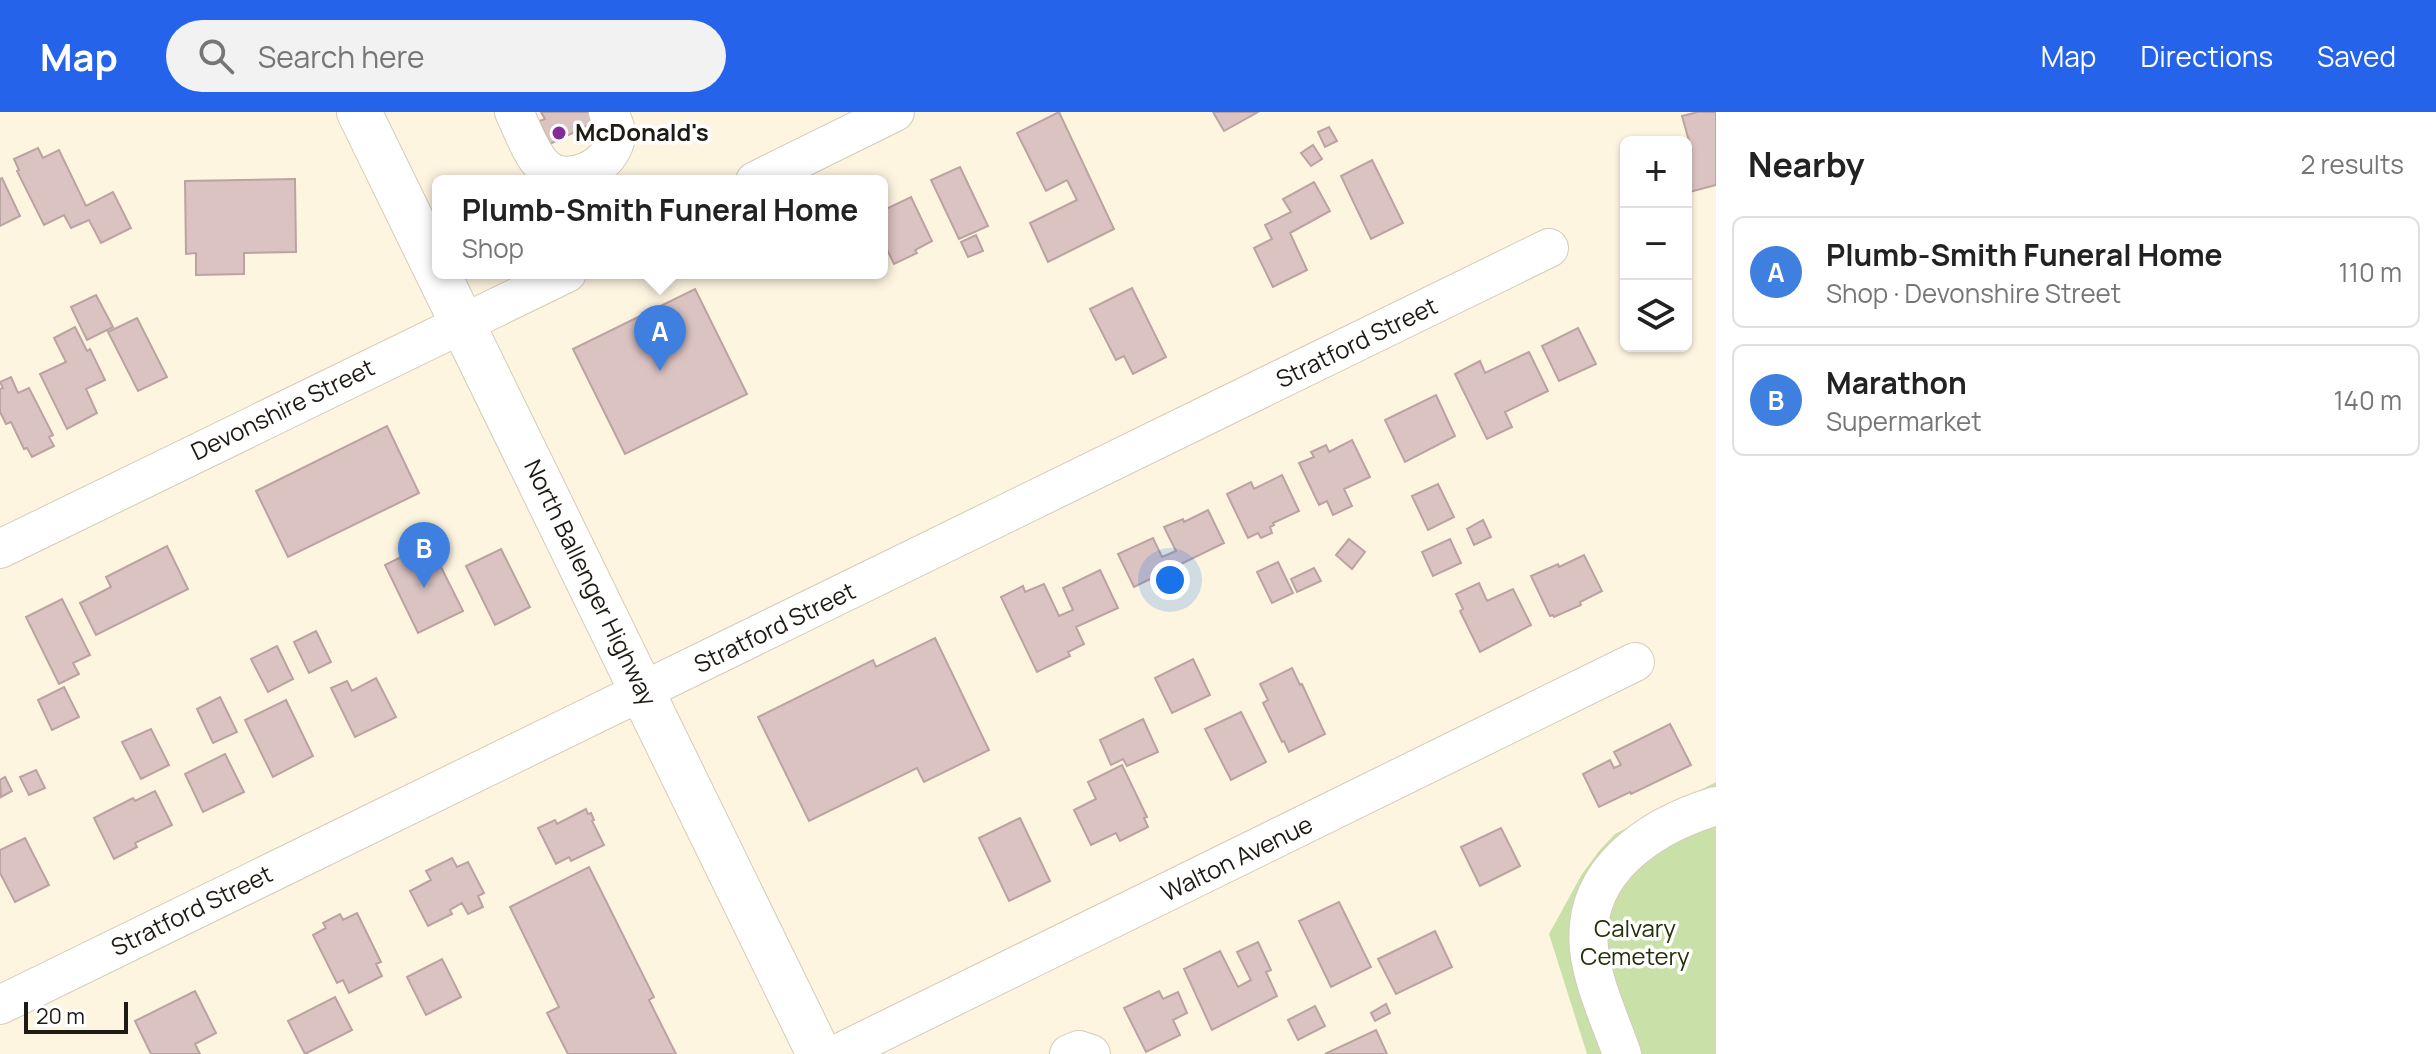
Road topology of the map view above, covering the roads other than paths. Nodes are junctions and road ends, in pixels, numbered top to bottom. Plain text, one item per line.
1 (359, 112) edge
2 (514, 112) edge
3 (608, 112) edge
4 (895, 112) edge
5 (565, 175) edge
6 (573, 175) edge
7 (767, 175) edge
8 (1549, 248) dead end
9 (432, 262) edge
10 (441, 279) edge
11 (554, 279) edge
12 (462, 323) junction
13 (0, 549) edge
14 (1635, 662) dead end
15 (643, 692) junction
16 (1716, 806) edge
17 (0, 1005) edge
18 (819, 1054) edge
19 (837, 1054) edge
20 (1069, 1054) edge
21 (1091, 1054) edge
22 (1622, 1054) edge

1 - 9 main road, North Ballenger Highway
2 - 5 street
3 - 6 street
4 - 7 street
8 - 15 street, Stratford Street
10 - 12 main road, North Ballenger Highway
11 - 12 street, Devonshire Street
12 - 13 street, Devonshire Street
12 - 15 main road, North Ballenger Highway
14 - 19 street, Walton Avenue
15 - 17 street, Stratford Street
15 - 18 main road, North Ballenger Highway
16 - 22 street
20 - 21 street

